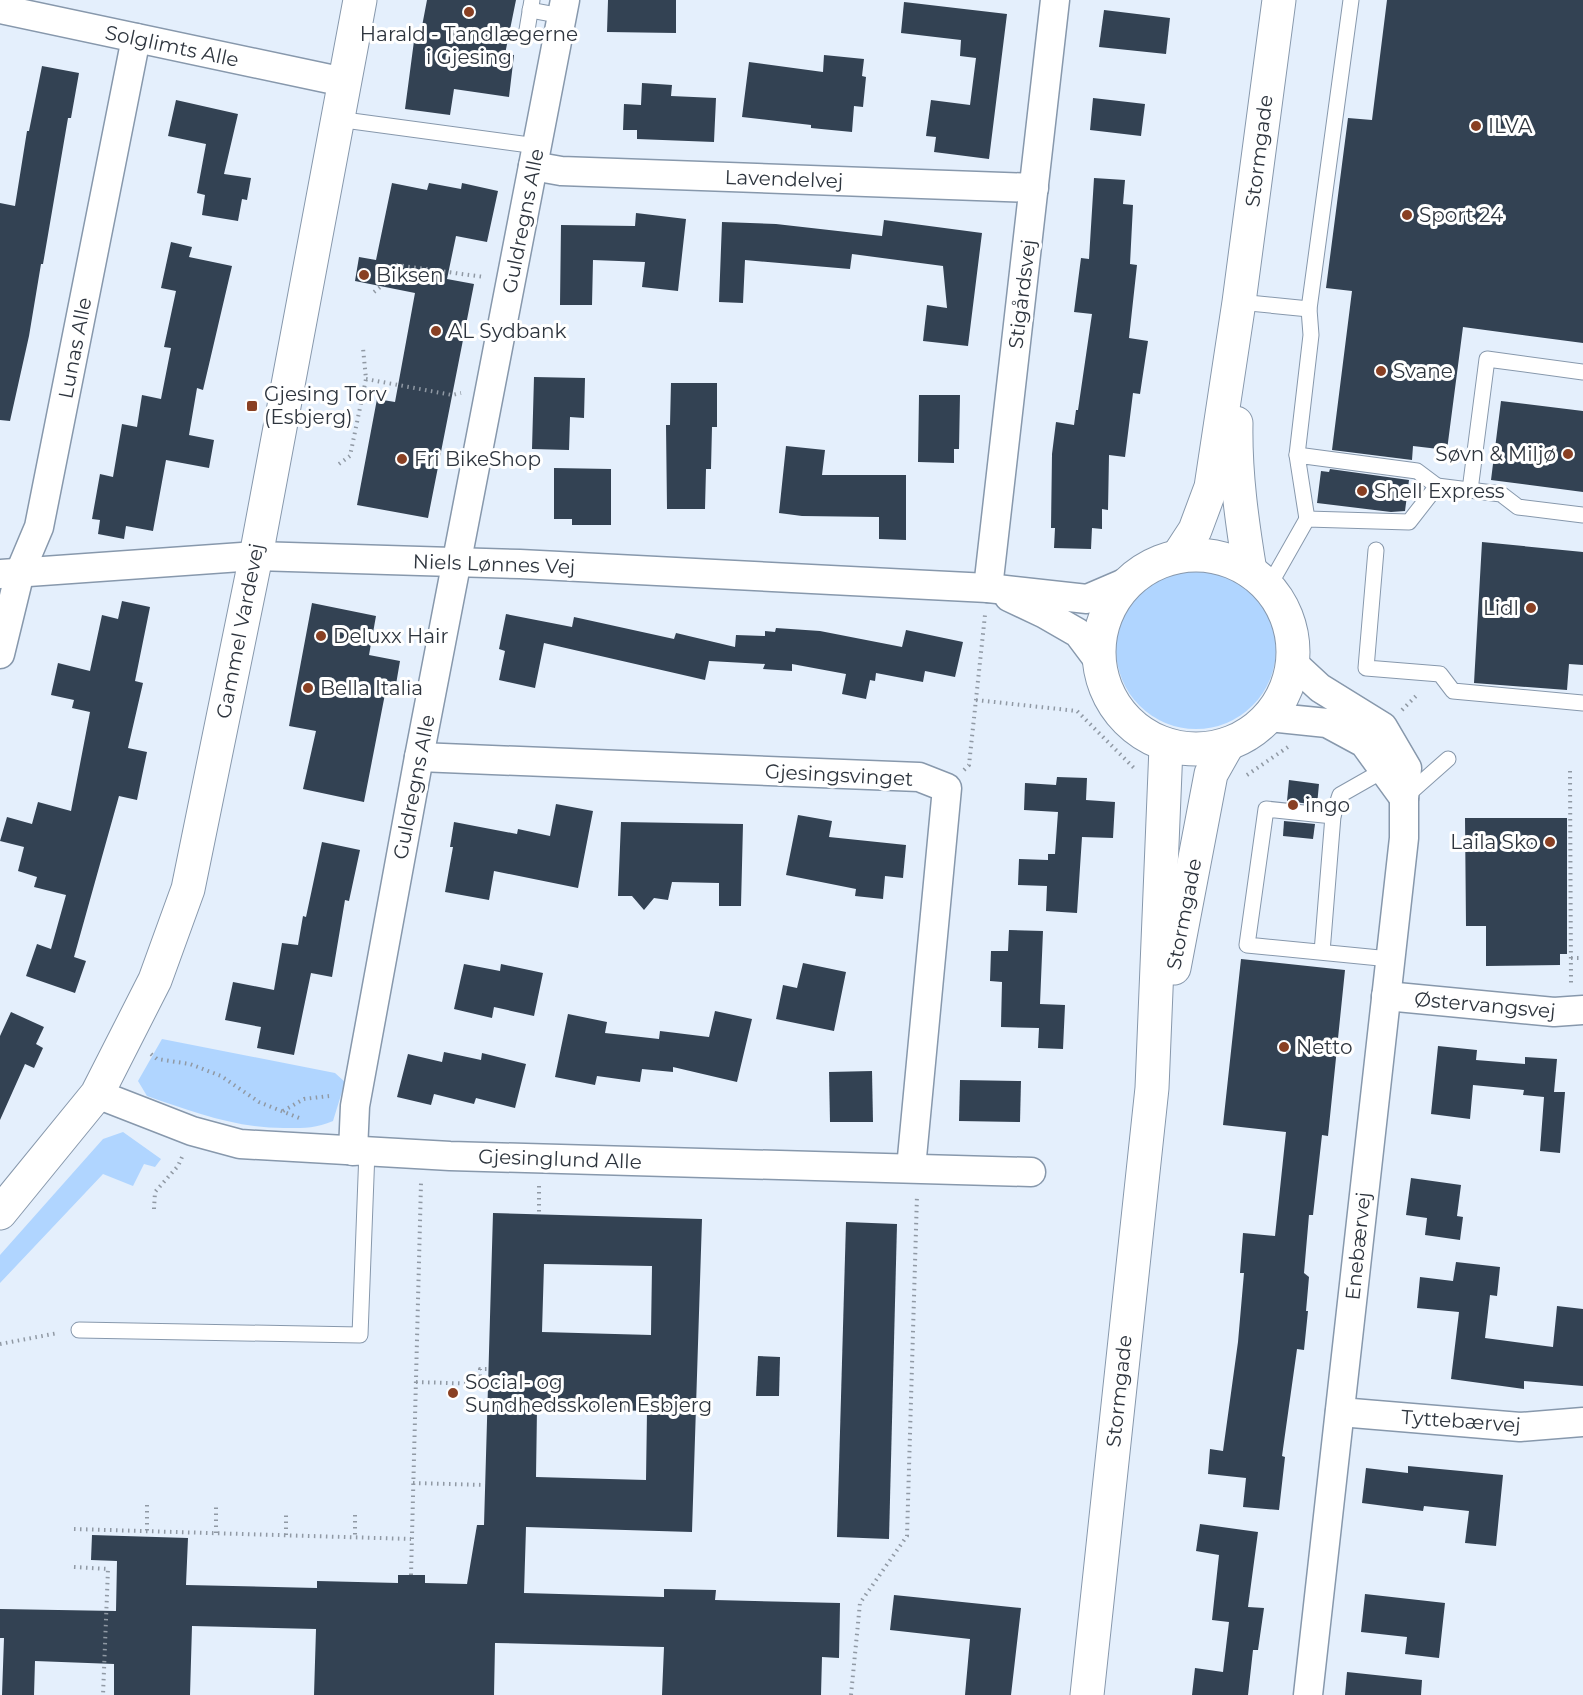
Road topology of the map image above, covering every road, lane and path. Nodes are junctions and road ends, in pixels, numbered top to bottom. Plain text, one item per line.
1 (360, 0) edge
2 (1055, 0) edge
3 (1279, 0) edge
4 (1352, 0) edge
5 (531, 5) edge
6 (564, 8) edge
7 (0, 9) edge
8 (526, 36) dead end
9 (136, 38) junction
10 (344, 82) junction
11 (337, 119) junction
12 (535, 156) junction
13 (1034, 188) junction
14 (511, 281) junction
15 (374, 292) dead end
16 (1239, 302) junction
17 (1309, 309) junction
18 (363, 348) dead end
19 (1583, 372) edge
20 (366, 379) junction
21 (470, 390) dead end
22 (1297, 455) junction
23 (339, 464) dead end
24 (1437, 486) junction
25 (1470, 490) junction
26 (1583, 515) edge
27 (1307, 519) junction
28 (1376, 549) dead end
29 (256, 556) junction
30 (1178, 556) junction
31 (457, 561) junction
32 (10, 573) edge
33 (1259, 578) junction
34 (1129, 581) junction
35 (988, 588) junction
36 (0, 654) edge
37 (1099, 661) junction
38 (1293, 663) junction
39 (1583, 703) edge
40 (1268, 717) junction
41 (1228, 744) junction
42 (1166, 747) junction
43 (419, 757) junction
44 (1448, 759) dead end
45 (1384, 770) junction
46 (1570, 771) dead end
47 (947, 788) junction
48 (1404, 798) junction
49 (1333, 816) junction
50 (1322, 952) junction
51 (1390, 958) junction
52 (1571, 958) junction
53 (1583, 958) edge
54 (1386, 996) junction
55 (1577, 1011) edge
56 (127, 1034) junction
57 (1152, 1088) junction
58 (97, 1094) junction
59 (355, 1106) junction
60 (283, 1112) junction
61 (308, 1124) dead end
62 (192, 1131) junction
63 (360, 1151) junction
64 (422, 1153) junction
65 (910, 1168) junction
66 (1031, 1172) dead end
67 (154, 1209) dead end
68 (0, 1213) edge
69 (79, 1330) joint
70 (0, 1344) edge
71 (489, 1369) dead end
72 (416, 1382) junction
73 (1340, 1412) junction
74 (1583, 1422) edge
75 (413, 1483) junction
76 (485, 1485) dead end
77 (147, 1505) dead end
78 (216, 1507) dead end
79 (286, 1513) dead end
80 (355, 1515) dead end
81 (74, 1529) dead end
82 (147, 1531) junction
83 (216, 1533) junction
84 (286, 1535) junction
85 (355, 1537) junction
86 (411, 1539) junction
87 (74, 1567) dead end
88 (411, 1575) dead end
89 (103, 1695) edge
90 (851, 1695) edge
91 (1087, 1695) edge
92 (1308, 1695) edge

1 - 10 street, Gammel Vardevej
2 - 13 street, Stigårdsvej
3 - 16 street, Stormgade
4 - 17 lane
5 - 6 lane
5 - 8 lane
6 - 12 street, Guldregns Alle
7 - 9 street, Solglimts Alle
9 - 10 street, Solglimts Alle
9 - 32 street, Lunas Alle
10 - 11 street, Gammel Vardevej
11 - 12 lane
11 - 29 street, Gammel Vardevej
12 - 13 street, Lavendelvej
12 - 14 street, Guldregns Alle
13 - 35 street, Stigårdsvej
14 - 15 path
14 - 31 street, Guldregns Alle
16 - 17 lane
16 - 30 street, Stormgade
16 - 33 street, Stormgade
17 - 22 lane
18 - 20 path
19 - 25 lane
20 - 21 path
20 - 23 path
22 - 24 lane
22 - 27 lane
24 - 25 lane
24 - 27 lane
25 - 26 lane
27 - 33 lane
28 - 39 lane
29 - 31 street, Niels Lønnes Vej
29 - 32 street, Niels Lønnes Vej
29 - 56 street, Gammel Vardevej
30 - 33 street
30 - 34 street
31 - 35 street, Niels Lønnes Vej
31 - 43 street, Guldregns Alle
32 - 36 street, Lunas Alle
33 - 38 street
34 - 35 street, Niels Lønnes Vej
34 - 37 street
35 - 37 street, Niels Lønnes Vej
35 - 47 path
37 - 42 street
38 - 40 street
38 - 48 street, Enebærvej
40 - 41 street
40 - 45 street
41 - 42 street
41 - 57 street, Stormgade
42 - 57 street, Stormgade
43 - 47 street, Gjesingsvinget
43 - 59 street, Guldregns Alle
44 - 48 lane
45 - 48 street
45 - 49 lane
46 - 52 path
47 - 65 street
48 - 51 street, Enebærvej
49 - 50 lane
49 - 50 lane
50 - 51 lane
51 - 54 street, Enebærvej
52 - 53 path
52 - 55 path
54 - 55 street, Østervangsvej
54 - 73 street, Enebærvej
56 - 58 street, Gammel Vardevej
56 - 60 path
57 - 91 street, Stormgade
58 - 62 street, Gjesinglund Alle
58 - 68 street, Gammel Vardevej
59 - 60 path
59 - 63 street, Guldregns Alle
60 - 61 path
62 - 63 street, Gjesinglund Alle
62 - 67 path
63 - 64 street, Gjesinglund Alle
63 - 69 lane
64 - 65 street, Gjesinglund Alle
64 - 72 path
65 - 66 street, Gjesinglund Alle
65 - 90 path
69 - 70 path
71 - 72 path
72 - 75 path
73 - 74 street, Tyttebærvej
73 - 92 street, Enebærvej
75 - 76 path
75 - 86 path
77 - 82 path
78 - 83 path
79 - 84 path
80 - 85 path
81 - 82 path
82 - 83 path
83 - 84 path
84 - 85 path
85 - 86 path
86 - 88 path
87 - 89 path

